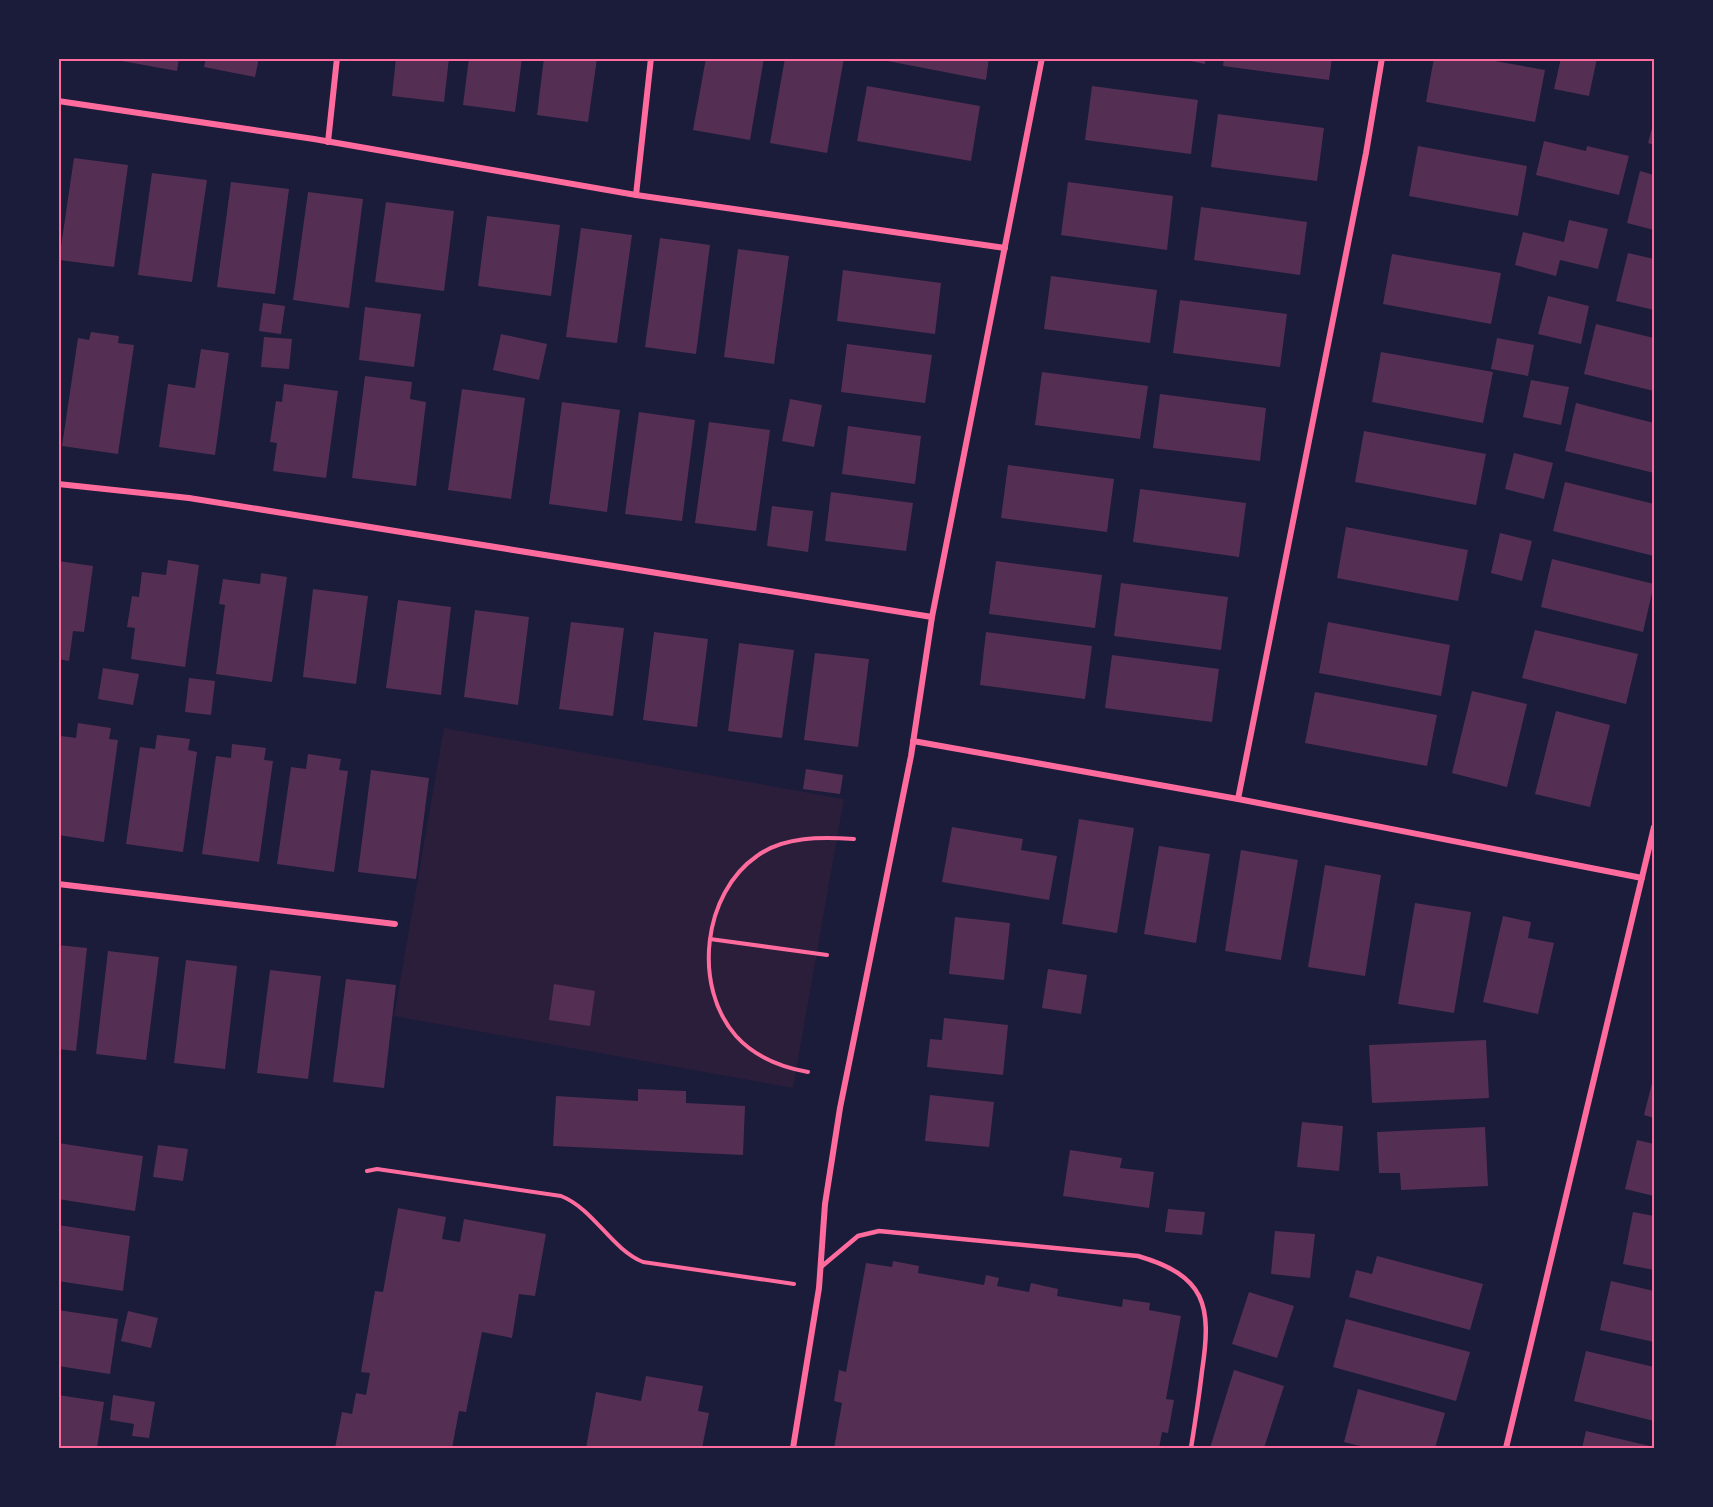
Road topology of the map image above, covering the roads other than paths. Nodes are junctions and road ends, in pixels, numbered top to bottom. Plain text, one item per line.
1 (337, 58) edge
2 (651, 58) edge
3 (1042, 58) edge
4 (1382, 58) edge
5 (58, 101) edge
6 (328, 142) junction
7 (636, 195) junction
8 (1005, 248) junction
9 (58, 484) edge
10 (932, 617) junction
11 (913, 741) junction
12 (1238, 798) junction
13 (1654, 827) edge
14 (1642, 878) junction
15 (58, 884) edge
16 (395, 924) dead end
17 (821, 1267) junction
18 (793, 1449) edge
19 (1191, 1449) edge
20 (1506, 1449) edge

1 - 6 street
2 - 7 street
3 - 8 street
4 - 12 street
5 - 6 street
6 - 7 street
7 - 8 street
8 - 10 street
9 - 10 street
10 - 11 street
11 - 12 street
11 - 17 street
12 - 14 street
13 - 14 street
14 - 20 street
15 - 16 street
17 - 18 street
17 - 19 lane

